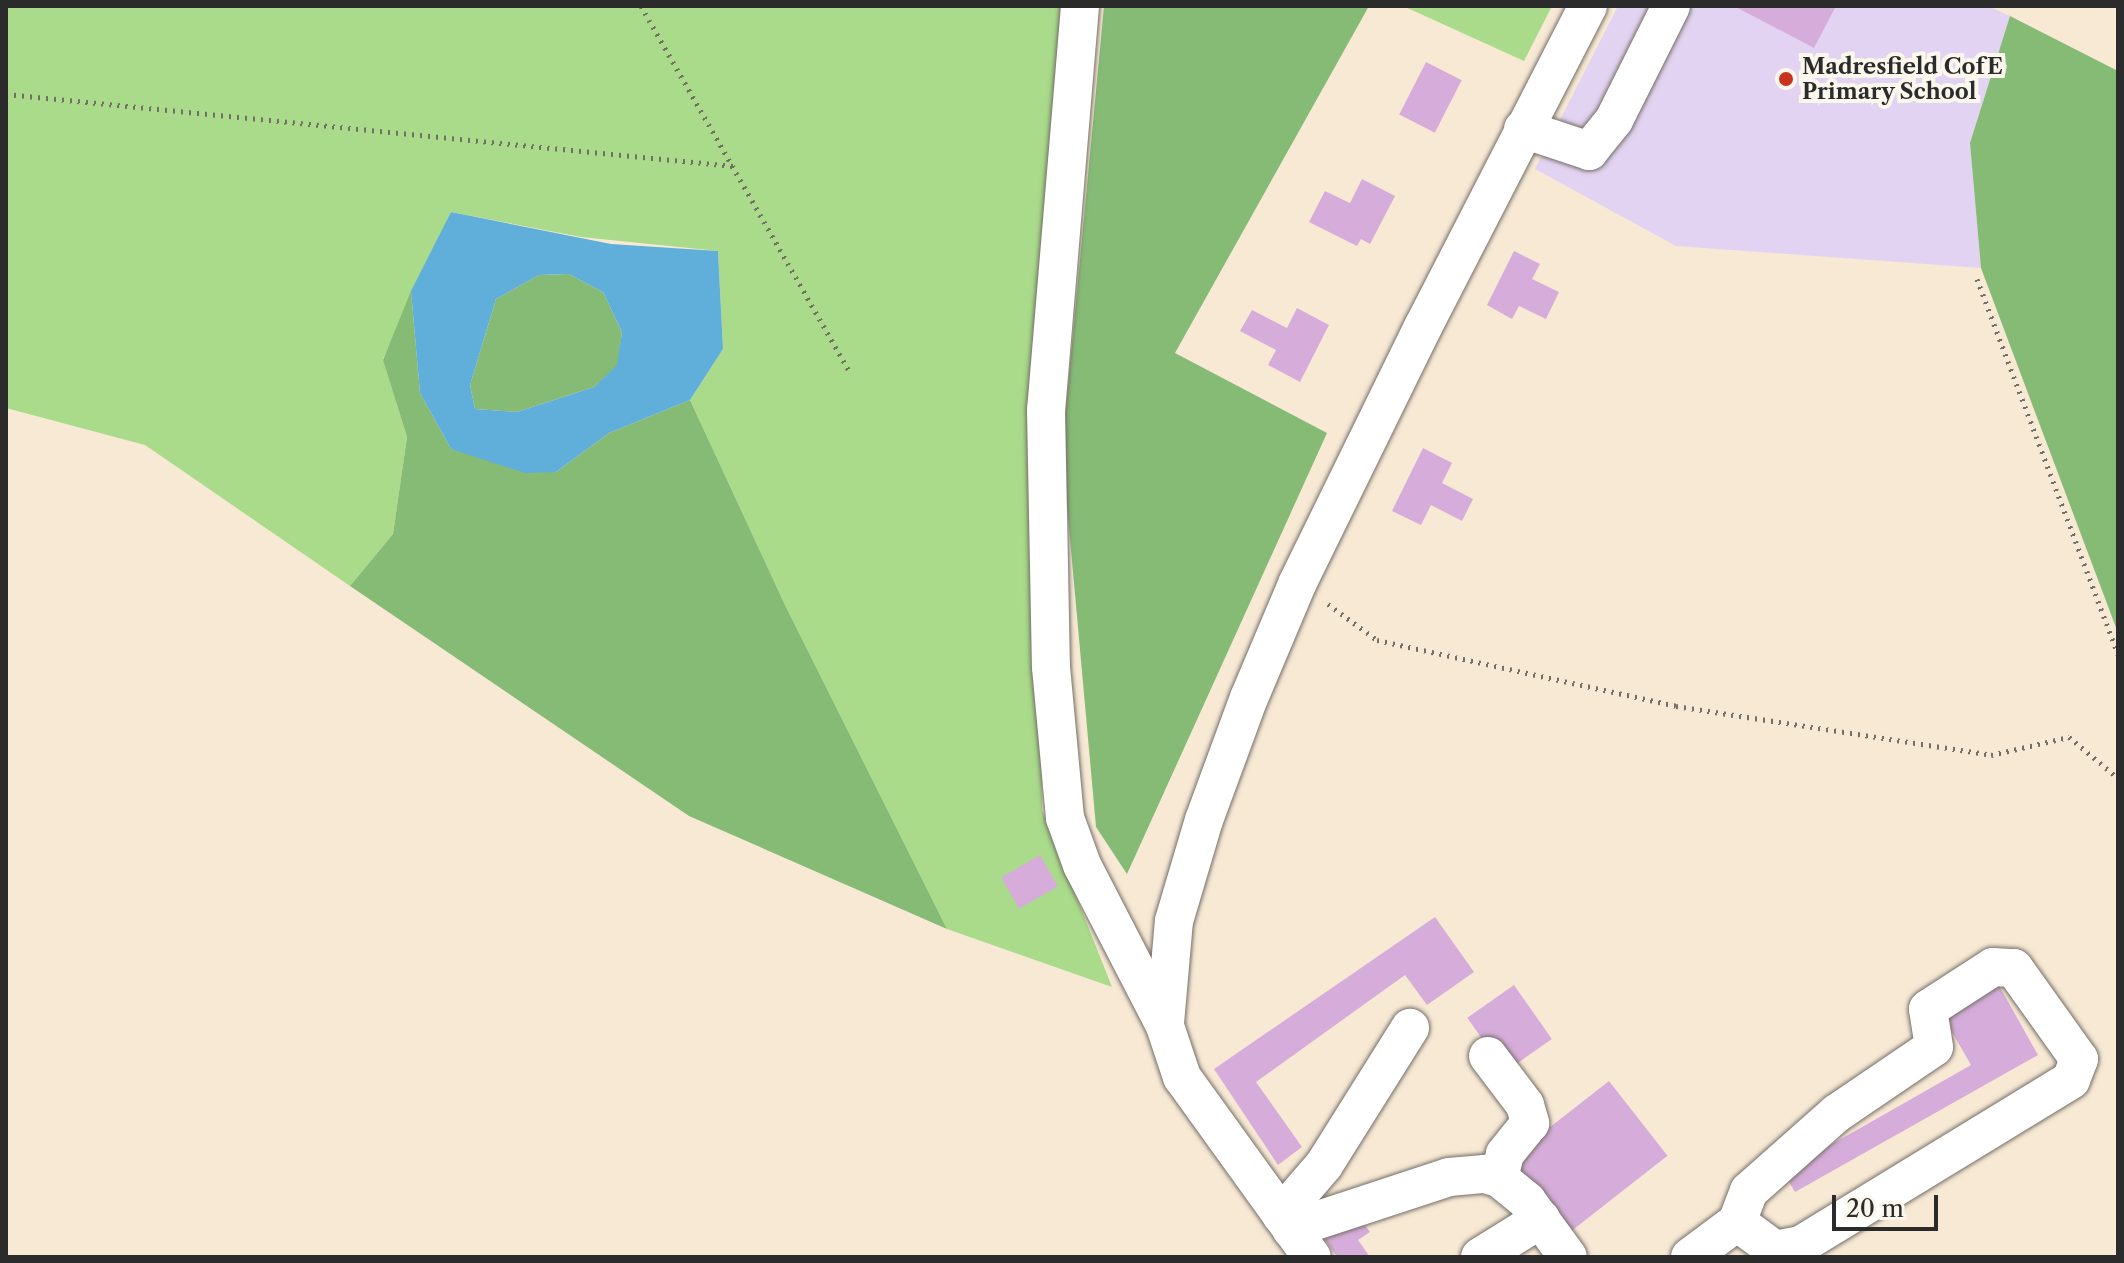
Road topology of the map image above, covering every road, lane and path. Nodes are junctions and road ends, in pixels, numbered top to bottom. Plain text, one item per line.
1 (641, 6) edge
2 (1080, 6) edge
3 (1588, 6) edge
4 (1671, 6) edge
5 (6, 94) edge
6 (1523, 129) junction
7 (733, 166) junction
8 (1977, 279) dead end
9 (850, 372) dead end
10 (1298, 582) junction
11 (2118, 655) edge
12 (2118, 778) edge
13 (1165, 1026) junction
14 (1410, 1028) dead end
15 (1488, 1056) dead end
16 (1499, 1178) junction
17 (1541, 1219) junction
18 (1737, 1222) junction
19 (1295, 1234) edge
20 (1480, 1257) edge
21 (1568, 1257) edge
22 (1690, 1257) edge

1 - 7 path
2 - 13 street
3 - 6 street
4 - 6 street
5 - 7 path
6 - 10 street
7 - 9 path
8 - 11 path
10 - 12 path
10 - 13 street
13 - 19 street
14 - 19 street
15 - 16 street
16 - 17 street
16 - 19 street
17 - 20 street
17 - 21 street
18 - 18 street
18 - 22 street

